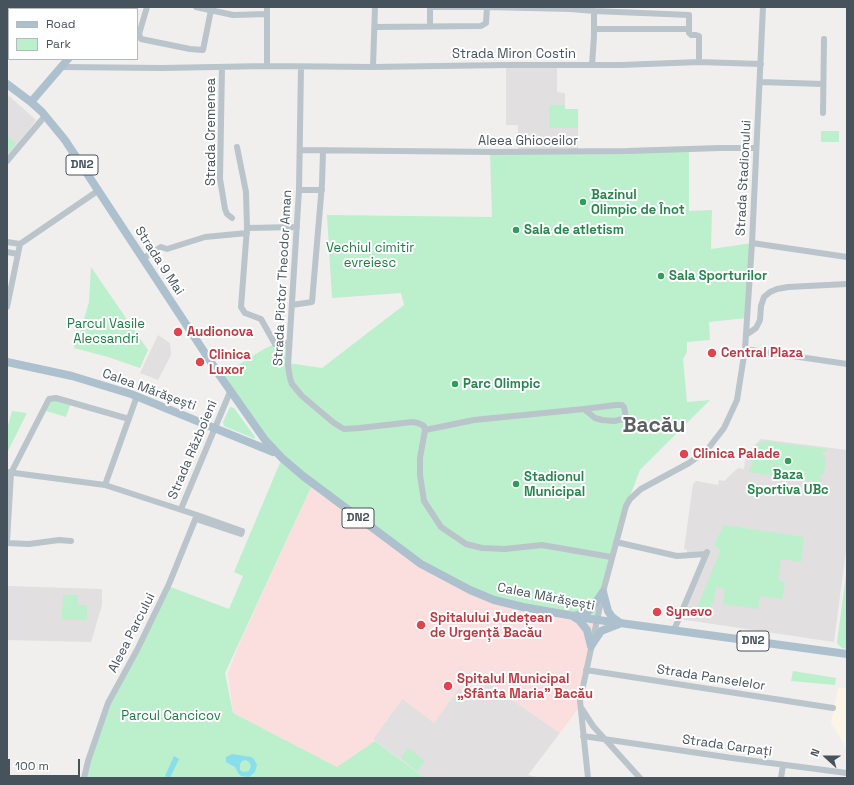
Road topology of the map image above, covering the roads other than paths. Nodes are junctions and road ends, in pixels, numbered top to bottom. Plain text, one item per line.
1 (147, 7) edge
2 (196, 7) edge
3 (267, 7) edge
4 (375, 7) edge
5 (430, 7) edge
6 (487, 7) edge
7 (763, 7) edge
8 (571, 8) edge
9 (211, 10) junction
10 (594, 12) junction
11 (267, 14) junction
12 (430, 26) junction
13 (375, 27) junction
14 (594, 29) junction
15 (689, 29) junction
16 (824, 40) dead end
17 (67, 60) edge
18 (699, 62) junction
19 (761, 64) junction
20 (592, 65) junction
21 (267, 66) junction
22 (61, 67) junction
23 (222, 67) junction
24 (301, 67) junction
25 (373, 67) junction
26 (760, 82) junction
27 (7, 84) edge
28 (823, 84) junction
29 (31, 102) junction
30 (823, 112) dead end
31 (45, 116) junction
32 (237, 146) dead end
33 (756, 148) junction
34 (300, 150) junction
35 (323, 151) junction
36 (7, 161) edge
37 (99, 190) junction
38 (298, 190) junction
39 (322, 190) junction
40 (232, 218) dead end
41 (297, 227) junction
42 (247, 231) junction
43 (7, 242) edge
44 (752, 243) junction
45 (20, 244) junction
46 (7, 252) edge
47 (18, 254) junction
48 (847, 257) edge
49 (144, 258) junction
50 (847, 284) edge
51 (292, 305) junction
52 (7, 307) edge
53 (746, 335) junction
54 (289, 343) junction
55 (745, 349) junction
56 (7, 362) edge
57 (847, 364) edge
58 (230, 392) junction
59 (137, 396) junction
60 (584, 408) junction
61 (129, 419) junction
62 (214, 428) junction
63 (425, 430) junction
64 (280, 456) junction
65 (9, 472) edge
66 (105, 484) junction
67 (181, 509) junction
68 (196, 517) junction
69 (72, 541) dead end
70 (7, 542) edge
71 (616, 542) junction
72 (611, 557) junction
73 (602, 592) junction
74 (574, 616) junction
75 (596, 620) junction
76 (622, 623) junction
77 (674, 630) junction
78 (591, 646) junction
79 (847, 654) edge
80 (586, 670) junction
81 (580, 706) junction
82 (832, 708) dead end
83 (583, 736) junction
84 (605, 739) junction
85 (783, 765) junction
86 (847, 774) edge
87 (84, 778) edge
88 (588, 778) edge
89 (640, 778) edge
90 (781, 778) edge

1 - 9 street
2 - 9 street
3 - 11 street
4 - 13 street
5 - 6 street
5 - 12 street
6 - 8 street
6 - 12 street
7 - 19 street, Strada Stadionului
8 - 10 street
9 - 11 street
10 - 14 street
10 - 15 street
11 - 21 street
12 - 13 street
13 - 25 street
14 - 15 street
14 - 20 street
15 - 18 street
16 - 28 street
17 - 22 main road
18 - 19 street, Strada Miron Costin
18 - 20 street, Strada Miron Costin
19 - 26 street, Strada Stadionului
20 - 25 street, Strada Miron Costin
21 - 23 street, Strada Miron Costin
21 - 24 street, Strada Miron Costin
22 - 23 street, Strada Miron Costin
22 - 29 main road
23 - 40 street, Strada Cremenea
24 - 25 street, Strada Miron Costin
24 - 34 street, Strada Pictor Theodor Aman
26 - 28 street
26 - 33 street, Strada Stadionului
27 - 29 main road, Strada 9 Mai / DN2
28 - 30 street
29 - 31 main road, Strada 9 Mai / DN2
31 - 36 street
31 - 37 main road, Strada 9 Mai / DN2
32 - 42 street
33 - 35 street, Aleea Ghioceilor
33 - 44 street, Strada Stadionului
34 - 35 street, Aleea Ghioceilor
34 - 38 street, Strada Pictor Theodor Aman
35 - 39 street
37 - 45 street
37 - 49 main road, Strada 9 Mai / DN2
38 - 39 street
38 - 41 street, Strada Pictor Theodor Aman
39 - 51 street
41 - 42 street
41 - 51 street, Strada Pictor Theodor Aman
42 - 49 street
42 - 54 street
43 - 45 street
44 - 48 street
44 - 53 street, Strada Stadionului
45 - 47 street
46 - 47 street
47 - 52 street
49 - 58 main road, Strada 9 Mai / DN2
50 - 53 street
51 - 54 street, Strada Pictor Theodor Aman
53 - 55 street, Strada Stadionului
54 - 63 street, Strada Pictor Theodor Aman
55 - 57 street
55 - 71 street, Strada Stadionului
56 - 59 main road, Calea Mărășești
58 - 62 street, Strada Războieni
58 - 64 main road, Strada 9 Mai / DN2
59 - 61 street
59 - 62 main road, Calea Mărășești
60 - 60 street
60 - 63 street
61 - 65 street
61 - 66 street
62 - 64 main road, Calea Mărășești
62 - 67 street, Strada Războieni
63 - 72 street
64 - 74 main road, Calea Mărășești / DN2
65 - 66 street, Strada Războieni
65 - 70 street
66 - 67 street, Strada Războieni
67 - 68 street
68 - 68 street
68 - 87 street, Aleea Parcului
69 - 70 street
71 - 72 street, Strada Stadionului
71 - 77 street
72 - 73 street, Strada Stadionului
73 - 74 main road
73 - 75 street, Strada Stadionului
73 - 76 main road
74 - 75 main road, Calea Mărășești / DN2
74 - 78 main road
75 - 76 main road, Calea Mărășești / DN2
75 - 78 street, Strada Stadionului
76 - 77 main road, Calea Mărășești / DN2
76 - 78 main road
77 - 79 main road, Calea Mărășești / DN2
78 - 80 street, Strada Stadionului
80 - 81 street, Strada Stadionului
80 - 82 street, Strada Panselelor
81 - 83 street, Strada Stadionului
81 - 84 street
83 - 84 street, Strada Carpați
83 - 88 street, Strada Stadionului
84 - 85 street, Strada Carpați
84 - 89 street
85 - 86 street, Strada Carpați
85 - 90 street

